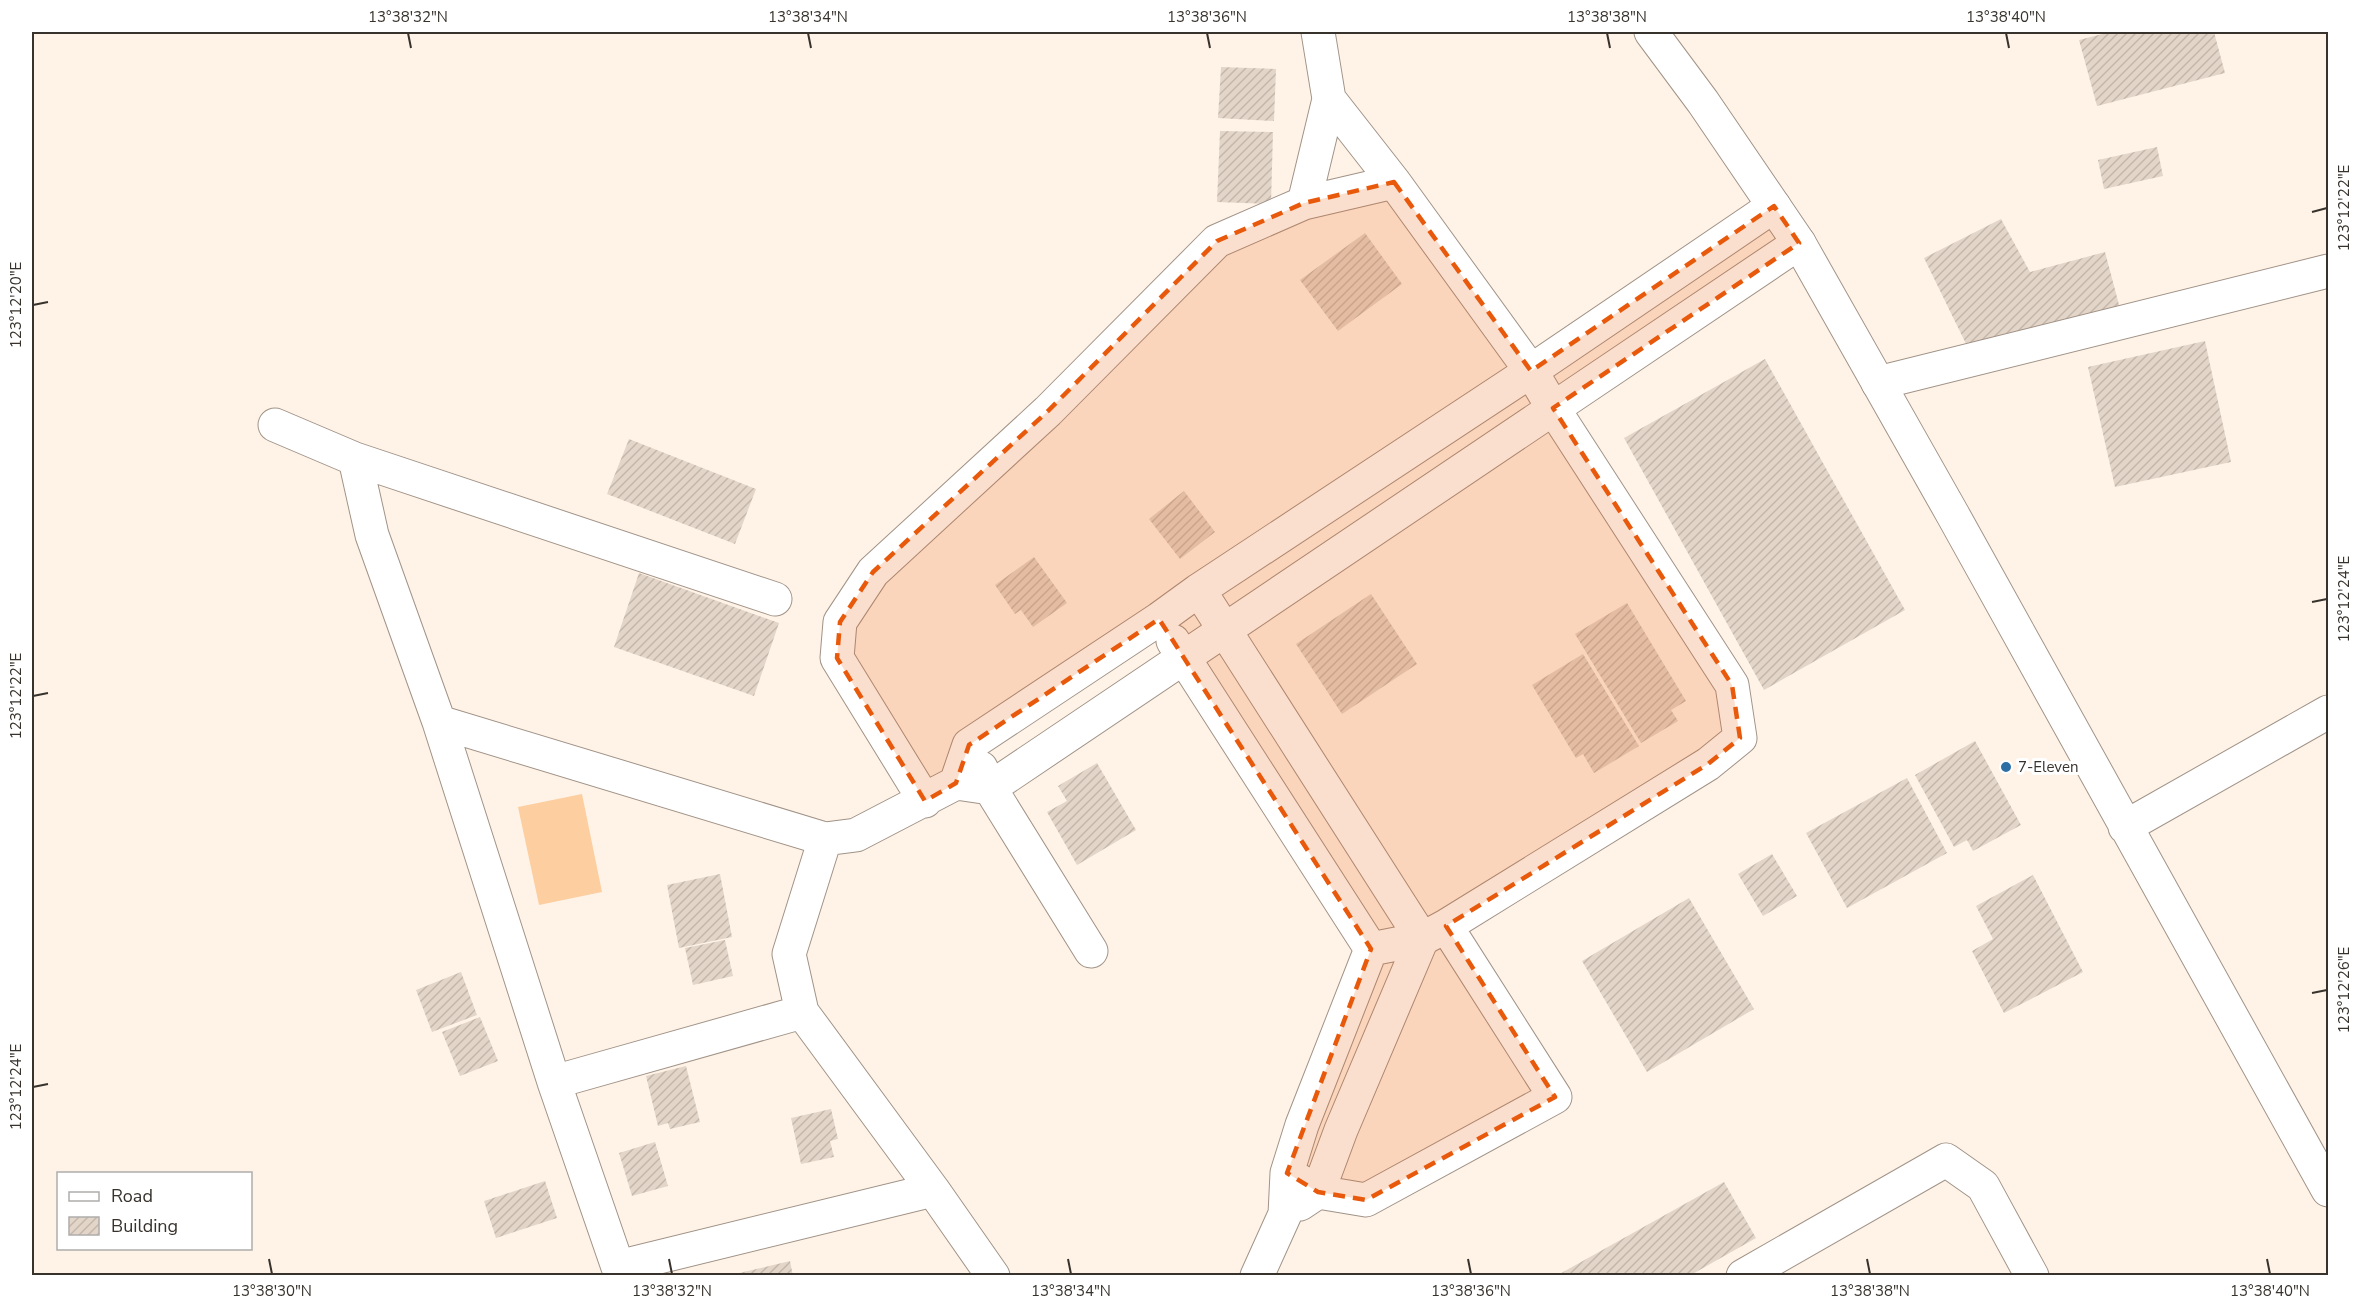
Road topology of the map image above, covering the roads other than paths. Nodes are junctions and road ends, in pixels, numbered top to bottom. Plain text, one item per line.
1 (1318, 32) edge
2 (1651, 32) edge
3 (1329, 99) junction
4 (1394, 182) junction
5 (1304, 203) junction
6 (1774, 206) junction
7 (1799, 243) junction
8 (2328, 271) edge
9 (1531, 370) junction
10 (1878, 383) junction
11 (1553, 408) junction
12 (275, 424) dead end
13 (355, 459) junction
14 (1198, 590) junction
15 (776, 599) dead end
16 (1159, 619) junction
17 (1225, 630) junction
18 (1184, 659) junction
19 (2328, 712) edge
20 (439, 722) junction
21 (969, 745) junction
22 (956, 783) junction
23 (990, 788) junction
24 (912, 807) junction
25 (2125, 827) junction
26 (841, 837) junction
27 (1434, 932) junction
28 (1371, 949) junction
29 (1091, 951) dead end
30 (802, 1012) junction
31 (554, 1082) junction
32 (1287, 1173) junction
33 (933, 1190) junction
34 (2328, 1190) edge
35 (1318, 1192) junction
36 (1285, 1214) junction
37 (619, 1271) edge
38 (993, 1275) edge
39 (1257, 1275) edge
40 (1743, 1275) edge
41 (2032, 1275) edge

1 - 3 street
2 - 6 street
3 - 4 street
3 - 5 street
4 - 5 street
4 - 9 street
5 - 24 street
6 - 7 street
6 - 9 street
7 - 10 street
7 - 11 street
8 - 10 street
9 - 11 street
9 - 14 street
10 - 25 street
11 - 17 street
11 - 27 street
12 - 13 street
13 - 15 street
13 - 20 street
14 - 16 street
14 - 17 street
16 - 18 street
16 - 21 street
17 - 18 street
17 - 27 street
18 - 23 street
18 - 28 street
19 - 25 street
20 - 26 street
20 - 31 street
21 - 22 street
21 - 23 street
22 - 23 street
22 - 24 street
23 - 29 street
24 - 26 street
25 - 34 street
26 - 30 street
27 - 28 street
27 - 35 street
27 - 35 street
28 - 32 street
30 - 31 street
30 - 33 street
31 - 37 street
32 - 35 street
32 - 36 street
33 - 37 street
33 - 38 street
35 - 36 street
36 - 39 street
40 - 41 street

